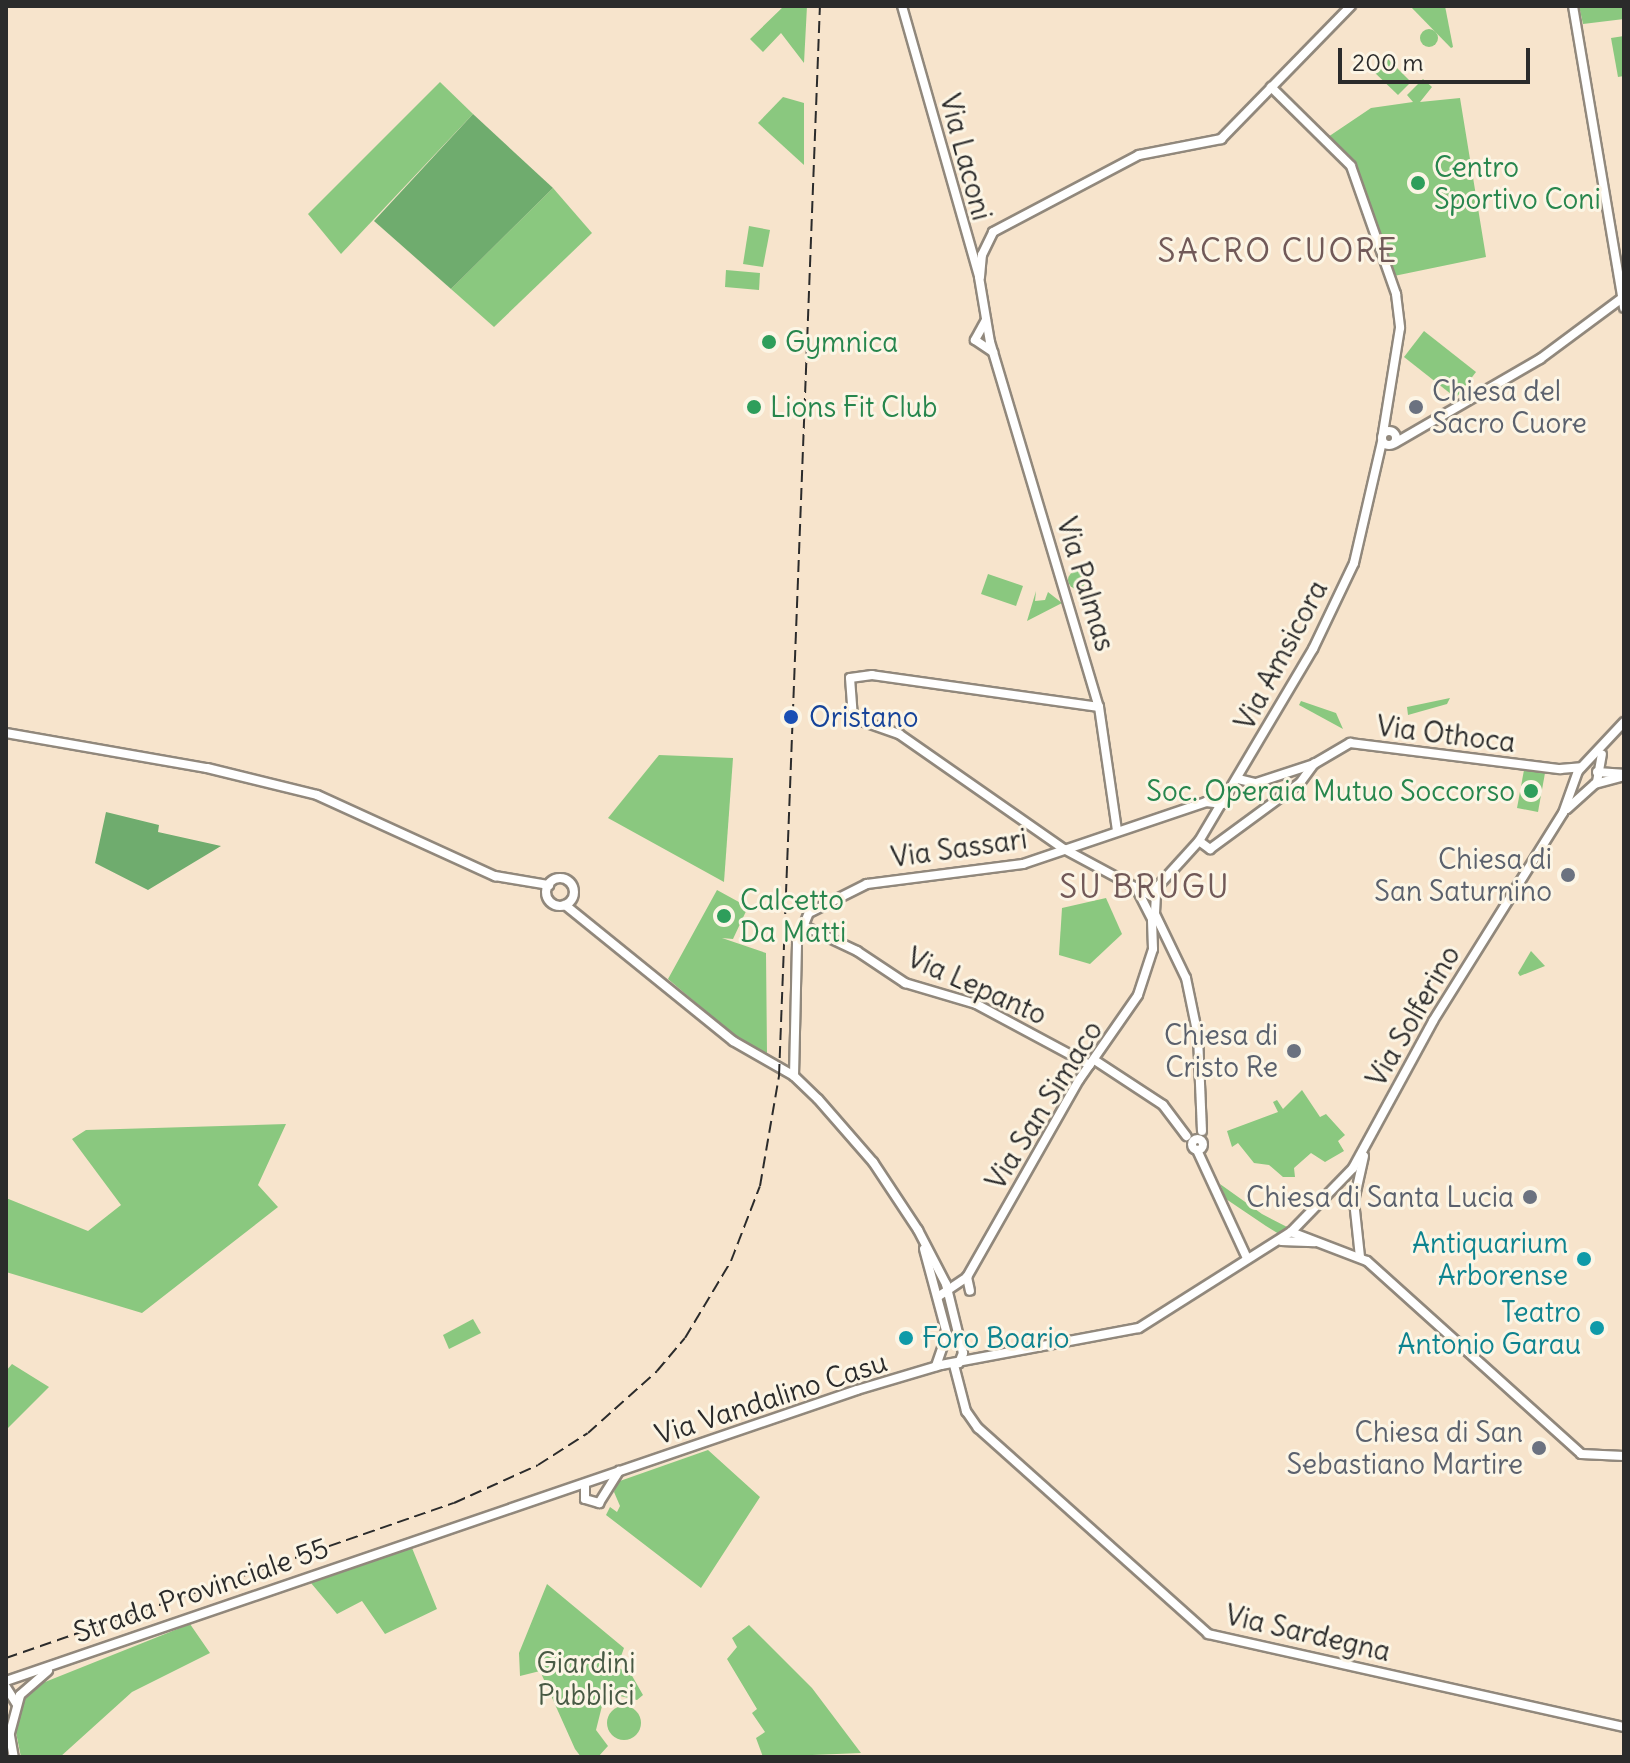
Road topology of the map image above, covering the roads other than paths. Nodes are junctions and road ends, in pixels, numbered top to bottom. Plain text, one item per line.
1 (902, 6) edge
2 (1351, 6) edge
3 (1573, 6) edge
4 (1271, 87) junction
5 (987, 239) junction
6 (967, 245) junction
7 (979, 277) junction
8 (1623, 303) edge
9 (994, 352) joint
10 (1390, 438) junction
11 (1099, 707) junction
12 (1624, 722) edge
13 (6, 733) edge
14 (1604, 749) junction
15 (1314, 764) junction
16 (1584, 767) junction
17 (1561, 769) junction
18 (1597, 772) junction
19 (1624, 775) edge
20 (1238, 779) junction
21 (1577, 780) junction
22 (1592, 786) junction
23 (1223, 804) junction
24 (1563, 813) junction
25 (1117, 831) junction
26 (1199, 841) junction
27 (1064, 849) junction
28 (548, 889) junction
29 (1150, 899) junction
30 (569, 902) junction
31 (1155, 918) junction
32 (804, 926) junction
33 (1093, 1063) junction
34 (794, 1076) junction
35 (1197, 1143) junction
36 (1355, 1172) junction
37 (1291, 1232) junction
38 (1276, 1241) junction
39 (1321, 1243) junction
40 (1360, 1257) junction
41 (1247, 1258) junction
42 (967, 1277) junction
43 (970, 1291) dead end
44 (946, 1299) junction
45 (945, 1346) junction
46 (961, 1348) junction
47 (973, 1360) joint
48 (952, 1362) junction
49 (1624, 1456) edge
50 (619, 1471) junction
51 (596, 1480) junction
52 (584, 1488) junction
53 (606, 1489) junction
54 (74, 1657) junction
55 (6, 1684) edge
56 (16, 1704) junction
57 (6, 1722) edge
58 (1624, 1727) edge
59 (10, 1733) junction
60 (14, 1757) edge

1 - 6 street, Via Laconi
2 - 4 street
3 - 8 street
4 - 5 street
4 - 10 street
5 - 6 street
5 - 7 street
6 - 7 street, Via Laconi
7 - 9 street, Via Laconi
8 - 10 street
9 - 11 street, Via Palmas
10 - 20 street, Via Amsicora
11 - 25 street, Via Palmas
11 - 27 street
12 - 14 street
13 - 28 street
14 - 16 street, Via Solferino
14 - 18 street
15 - 17 street, Via Othoca
15 - 20 street
15 - 26 street, Via Othoca
16 - 17 street, Via Othoca
16 - 18 street
16 - 21 street, Via Solferino
17 - 21 street, Via Othoca
18 - 19 street, Via Solferino
18 - 22 street
19 - 22 street, Via Solferino
20 - 23 street, Via Amsicora
21 - 22 street, Via Othoca
21 - 24 street, Via Solferino
22 - 24 street, Via Solferino
23 - 25 street, Via Sassari
23 - 26 street, Via Amsicora
24 - 36 street, Via Solferino
25 - 27 street, Via Sassari
26 - 29 street, Via Amsicora
27 - 29 street
27 - 32 street, Via Sassari
28 - 30 street
28 - 30 street
29 - 31 street
30 - 34 street
31 - 33 street, Via San Simaco
31 - 35 street
32 - 33 street, Via Lepanto
32 - 34 street
33 - 35 street, Via Lepanto
33 - 42 street, Via San Simaco
34 - 44 street
35 - 41 street
36 - 37 street, Via Solferino
36 - 40 street
37 - 38 street, Via Solferino
37 - 39 street
38 - 39 street
38 - 41 street, Via Solferino
39 - 40 street
40 - 49 street
41 - 47 street, Via Solferino
42 - 43 street
42 - 44 street, Via San Simaco
44 - 45 street
44 - 46 street, Via Sardegna
45 - 46 street
45 - 48 street
46 - 48 street, Via Sardegna
47 - 48 street, Via Vandalino Casu
48 - 50 street, Via Vandalino Casu
48 - 58 street, Via Sardegna
50 - 51 street, Via Vandalino Casu
50 - 53 street
51 - 52 street, Via Vandalino Casu
51 - 53 street
52 - 53 street
52 - 54 street, Strada Provinciale 55
54 - 55 street, Strada Provinciale 55
54 - 56 street
55 - 56 street
56 - 59 street
57 - 59 street
59 - 60 street

